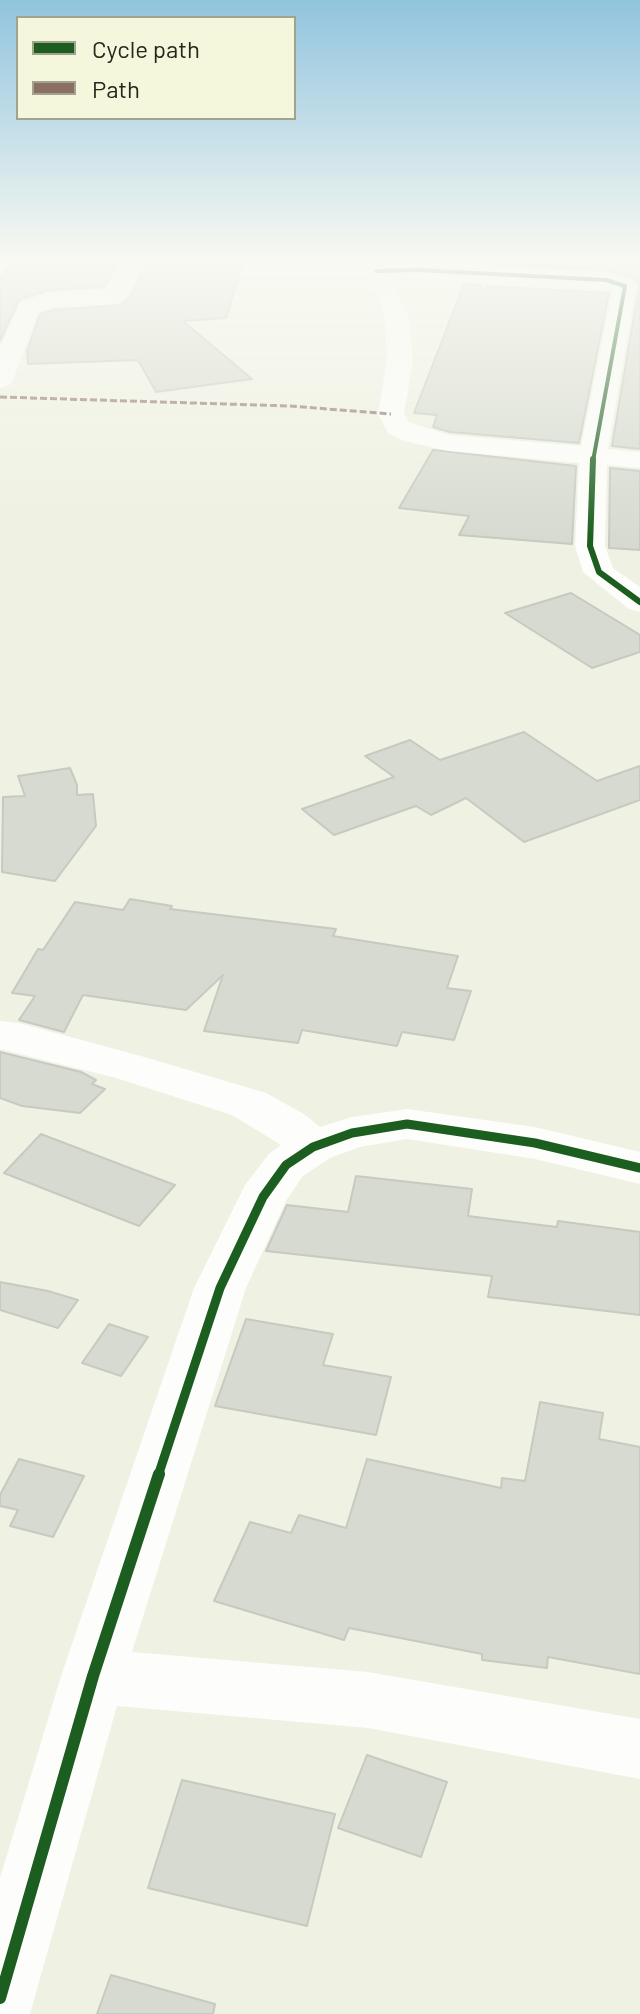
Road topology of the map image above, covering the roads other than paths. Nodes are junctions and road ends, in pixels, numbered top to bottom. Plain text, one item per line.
1 (12, 350) edge
2 (399, 350) edge
3 (618, 350) edge
4 (0, 380) edge
5 (593, 457) junction
6 (640, 460) edge
7 (640, 602) edge
8 (0, 1035) edge
9 (313, 1147) junction
10 (640, 1168) edge
11 (93, 1676) junction
12 (640, 1749) edge
13 (0, 1998) edge

1 - 4 street
2 - 5 street
3 - 5 street
5 - 6 street
5 - 7 street
8 - 9 street
9 - 10 street
9 - 11 street
11 - 12 street
11 - 13 street

